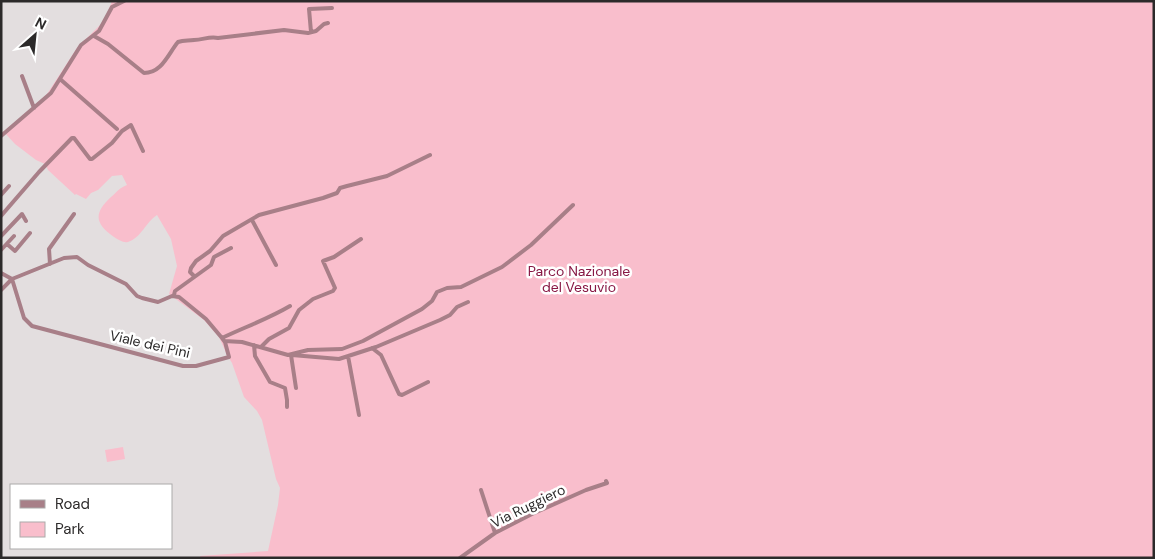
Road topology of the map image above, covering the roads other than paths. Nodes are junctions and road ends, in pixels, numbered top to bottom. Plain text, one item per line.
1 (124, 1) edge
2 (332, 8) dead end
3 (328, 23) dead end
4 (311, 32) junction
5 (94, 36) junction
6 (22, 76) dead end
7 (60, 79) junction
8 (34, 108) junction
9 (116, 129) dead end
10 (1, 136) edge
11 (143, 151) dead end
12 (430, 155) dead end
13 (9, 186) dead end
14 (1, 195) edge
15 (573, 205) dead end
16 (74, 214) dead end
17 (1, 216) edge
18 (252, 220) junction
19 (26, 222) dead end
20 (30, 233) dead end
21 (1, 236) edge
22 (14, 236) dead end
23 (360, 239) dead end
24 (7, 244) junction
25 (231, 248) dead end
26 (1, 250) edge
27 (50, 264) junction
28 (276, 265) dead end
29 (1, 273) edge
30 (194, 276) junction
31 (12, 279) junction
32 (1, 290) edge
33 (174, 296) junction
34 (468, 302) dead end
35 (290, 306) dead end
36 (223, 340) junction
37 (254, 345) junction
38 (261, 347) junction
39 (372, 348) junction
40 (291, 355) junction
41 (348, 356) junction
42 (428, 382) dead end
43 (296, 388) dead end
44 (287, 407) dead end
45 (359, 415) dead end
46 (606, 480) dead end
47 (481, 490) dead end
48 (495, 533) junction
49 (460, 558) edge

1 - 5 street
2 - 4 street
3 - 4 street
4 - 5 street
5 - 7 street
6 - 8 street
7 - 8 street
7 - 9 street
8 - 10 street
11 - 17 street
12 - 18 street
13 - 14 street
15 - 40 street
16 - 27 street
18 - 28 street
18 - 30 street
19 - 21 street
20 - 24 street
22 - 24 street
23 - 38 street
24 - 26 street
25 - 30 street
27 - 31 street
27 - 33 street
29 - 31 street
30 - 33 street
31 - 32 street
31 - 36 street, Viale dei Pini
33 - 36 street
34 - 39 street
35 - 36 street
36 - 37 street
37 - 38 street
37 - 44 street
38 - 40 street
39 - 41 street
39 - 42 street
40 - 41 street
40 - 43 street
41 - 45 street
46 - 48 street, Via Ruggiero
47 - 48 street
48 - 49 street, Via Ruggiero

